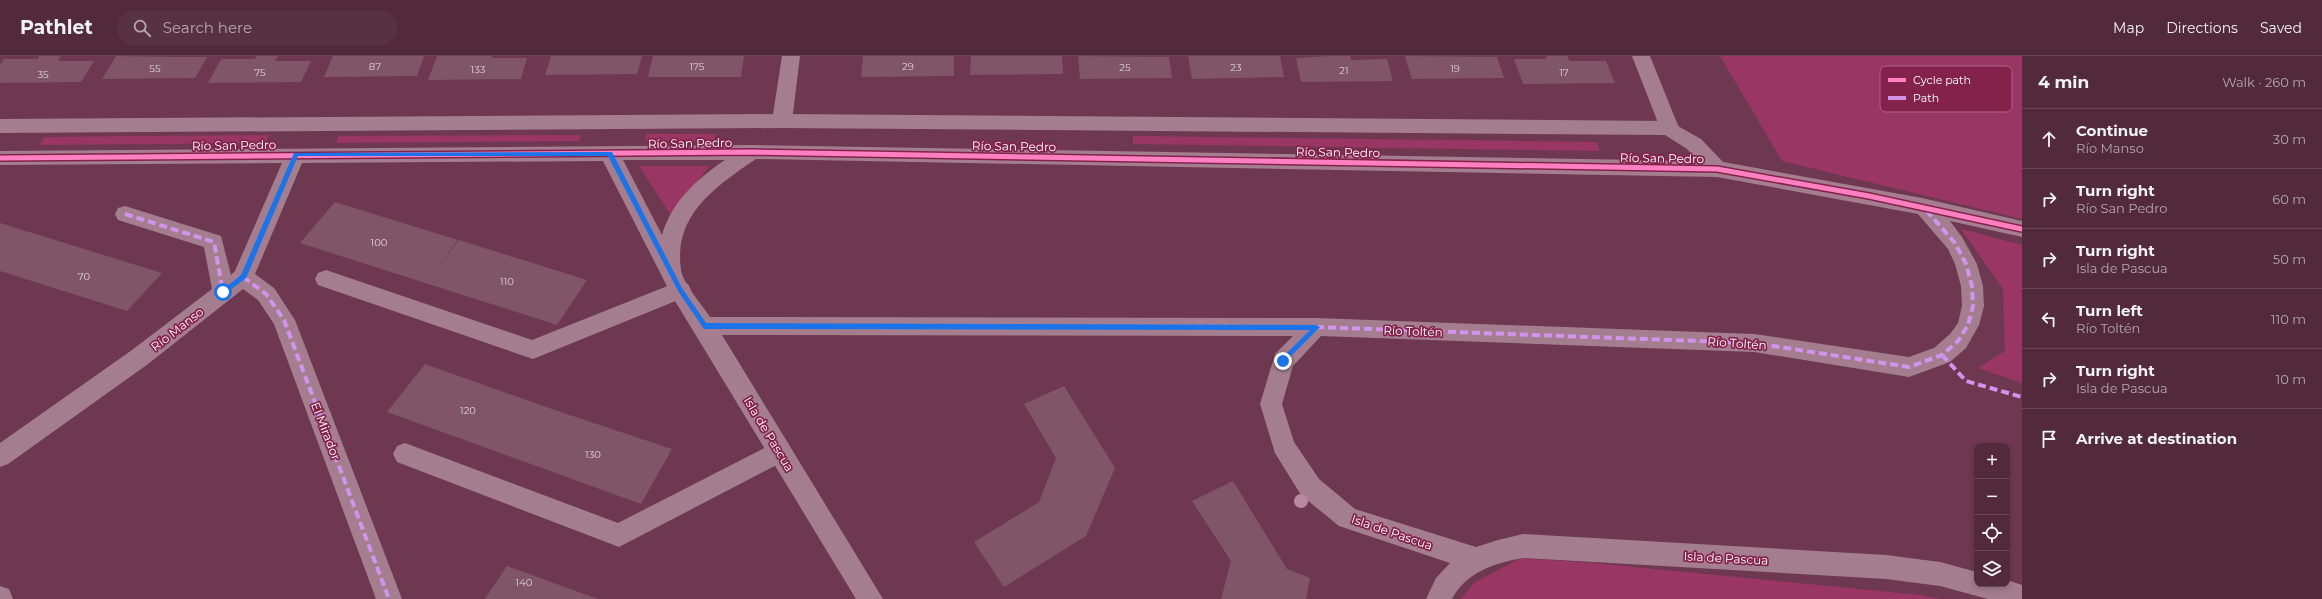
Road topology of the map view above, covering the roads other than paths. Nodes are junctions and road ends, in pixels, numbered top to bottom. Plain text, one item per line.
1 (791, 56) edge
2 (1642, 56) edge
3 (782, 120) junction
4 (0, 126) edge
5 (1669, 128) junction
6 (752, 152) junction
7 (777, 152) junction
8 (296, 154) junction
9 (610, 154) junction
10 (0, 158) edge
11 (1717, 169) junction
12 (1922, 206) junction
13 (125, 214) dead end
14 (2022, 230) edge
15 (670, 269) junction
16 (243, 277) junction
17 (326, 279) dead end
18 (680, 290) junction
19 (223, 292) junction
20 (704, 326) junction
21 (1316, 327) junction
22 (780, 451) junction
23 (405, 454) dead end
24 (0, 456) edge
25 (1475, 559) junction
26 (1974, 583) edge
27 (1988, 587) edge
28 (2022, 597) edge
29 (389, 599) edge
30 (870, 599) edge
31 (1439, 599) edge

1 - 3 street
2 - 5 street
3 - 4 street, Río San Pedro
3 - 5 street, Río San Pedro
3 - 7 street
5 - 11 street, Río San Pedro
6 - 7 street, Río San Pedro
6 - 9 street, Río San Pedro
6 - 15 street, Isla de Pascua
7 - 11 street, Río San Pedro
8 - 9 street, Río San Pedro
8 - 10 street, Río San Pedro
8 - 16 street, Río Manso
9 - 15 street, Isla de Pascua
11 - 12 street, Río San Pedro
12 - 14 street, Río San Pedro
12 - 21 street, Río Toltén
13 - 19 street
15 - 18 street, Isla de Pascua
16 - 19 street, Río Manso
16 - 29 street, El Mirador
17 - 18 street
18 - 20 street, Isla de Pascua
19 - 24 street, Río Manso
20 - 21 street, Río Toltén
20 - 22 street, Isla de Pascua
21 - 25 street, Isla de Pascua
22 - 23 street
22 - 30 street, Isla de Pascua
25 - 26 street, Isla de Pascua
25 - 31 street, Isla de Pascua
27 - 28 street, Isla de Pascua

